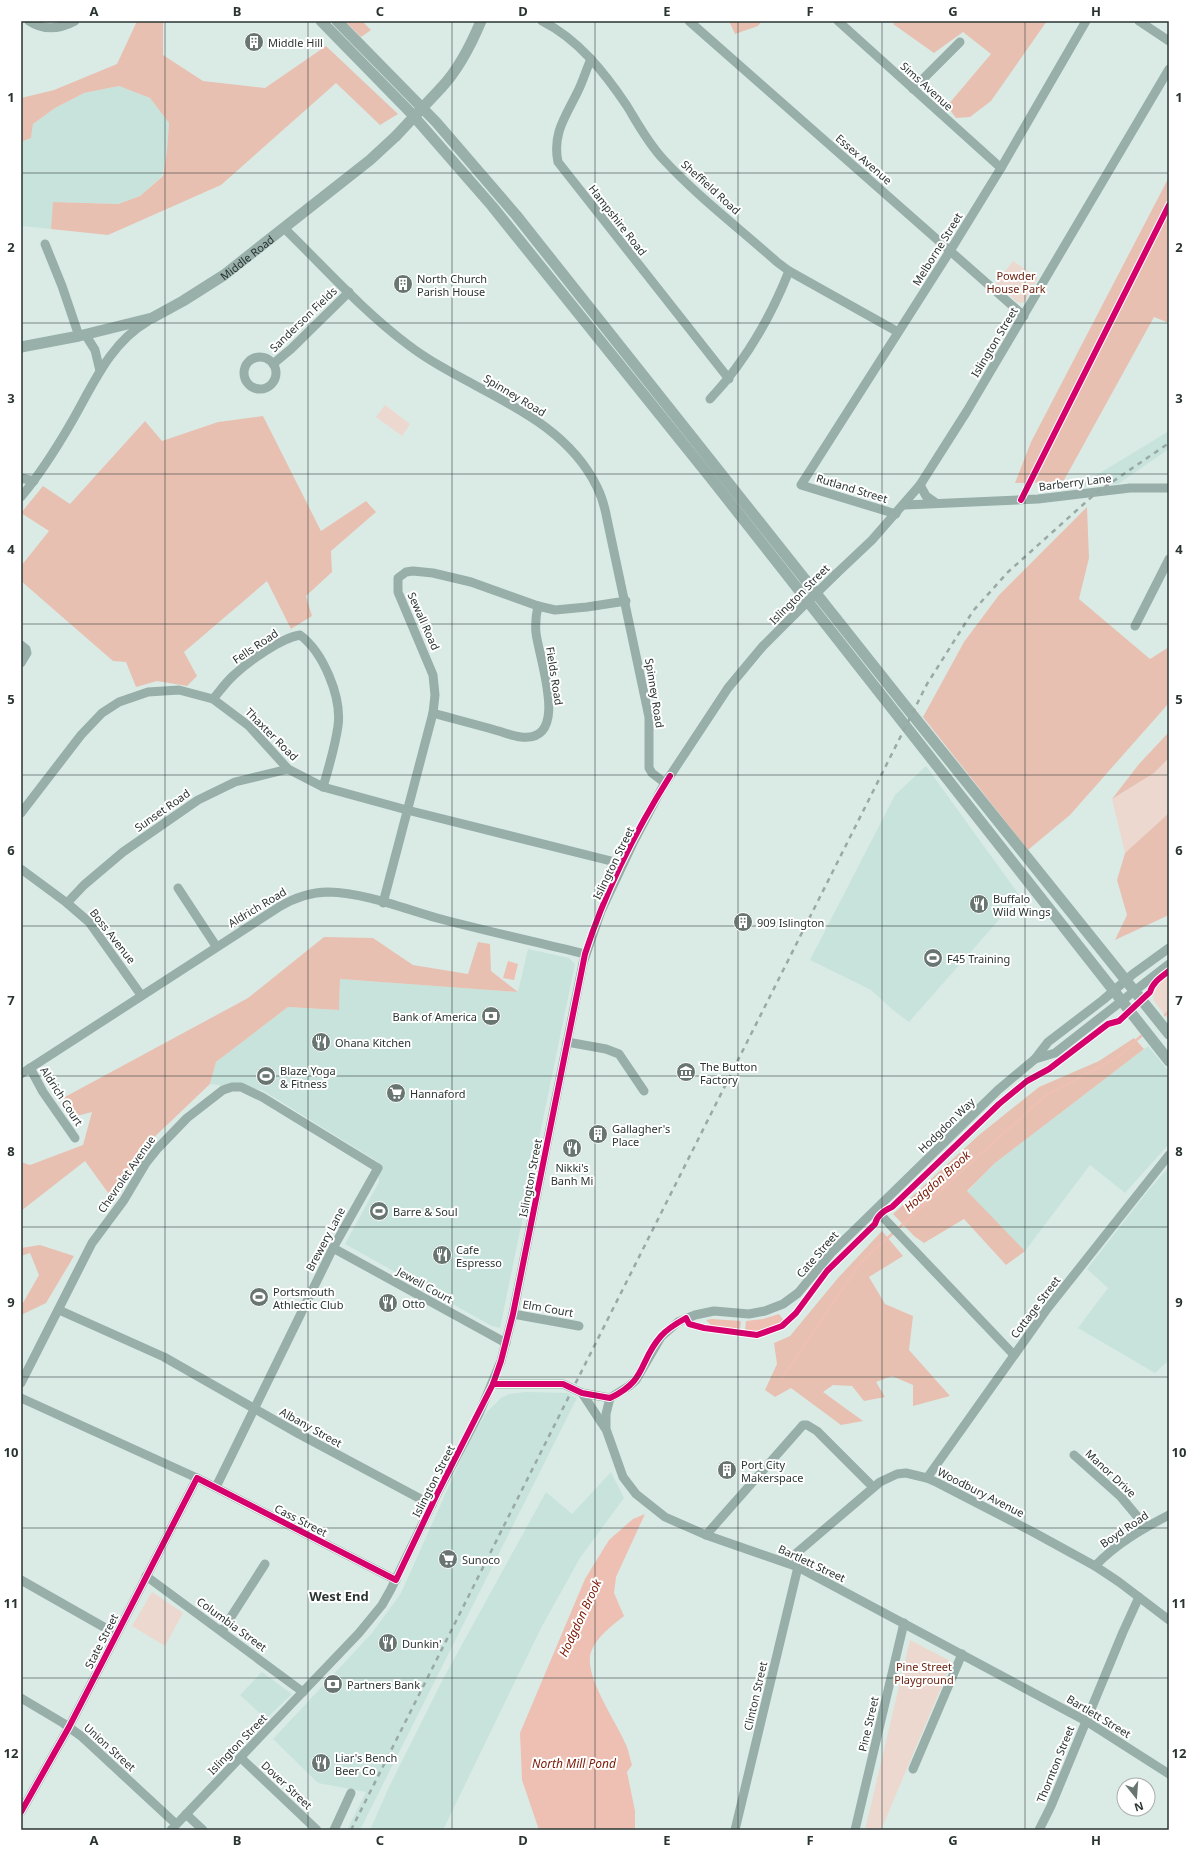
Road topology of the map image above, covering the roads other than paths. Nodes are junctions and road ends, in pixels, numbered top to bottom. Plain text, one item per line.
1 (29, 21) edge
2 (75, 21) edge
3 (321, 21) edge
4 (337, 21) edge
5 (482, 21) edge
6 (542, 21) edge
7 (689, 21) edge
8 (838, 21) edge
9 (1086, 21) edge
10 (1139, 21) edge
11 (848, 24) edge
12 (1169, 41) edge
13 (960, 42) dead end
14 (591, 59) junction
15 (1169, 69) edge
16 (913, 89) junction
17 (1001, 168) junction
18 (284, 228) junction
19 (45, 244) dead end
20 (950, 251) junction
21 (789, 271) junction
22 (349, 292) junction
23 (1024, 316) junction
24 (152, 318) junction
25 (898, 332) junction
26 (82, 335) junction
27 (21, 347) edge
28 (273, 364) dead end
29 (100, 371) junction
30 (728, 379) junction
31 (710, 399) dead end
32 (21, 478) edge
33 (34, 481) junction
34 (800, 485) joint
35 (920, 485) junction
36 (1169, 488) edge
37 (21, 497) edge
38 (936, 503) junction
39 (905, 505) junction
40 (896, 514) junction
41 (1169, 560) edge
42 (626, 601) junction
43 (538, 606) junction
44 (1135, 626) dead end
45 (21, 645) edge
46 (21, 663) edge
47 (213, 698) junction
48 (433, 713) junction
49 (288, 769) junction
50 (665, 783) junction
51 (324, 787) junction
52 (407, 810) junction
53 (21, 813) edge
54 (623, 864) junction
55 (21, 869) edge
56 (178, 888) dead end
57 (67, 903) junction
58 (383, 903) junction
59 (216, 946) junction
60 (1169, 948) edge
61 (585, 954) junction
62 (1169, 964) edge
63 (1126, 980) junction
64 (1114, 991) junction
65 (1135, 991) junction
66 (141, 995) junction
67 (1122, 1002) junction
68 (1169, 1034) edge
69 (567, 1042) junction
70 (1035, 1059) junction
71 (1169, 1061) edge
72 (30, 1068) junction
73 (21, 1074) edge
74 (644, 1091) dead end
75 (75, 1138) dead end
76 (1169, 1155) edge
77 (378, 1168) joint
78 (876, 1210) junction
79 (333, 1248) junction
80 (59, 1310) junction
81 (513, 1314) junction
82 (579, 1326) dead end
83 (506, 1343) junction
84 (1014, 1355) junction
85 (21, 1383) edge
86 (493, 1384) junction
87 (582, 1393) junction
88 (21, 1398) edge
89 (610, 1398) junction
90 (255, 1409) junction
91 (606, 1429) junction
92 (1074, 1455) dead end
93 (197, 1478) junction
94 (927, 1478) junction
95 (216, 1487) junction
96 (873, 1487) junction
97 (432, 1505) junction
98 (1169, 1515) edge
99 (1146, 1527) junction
100 (706, 1535) junction
101 (786, 1562) junction
102 (265, 1564) dead end
103 (1095, 1566) junction
104 (798, 1567) junction
105 (146, 1576) junction
106 (21, 1580) edge
107 (396, 1580) junction
108 (1139, 1597) junction
109 (1169, 1620) edge
110 (904, 1623) junction
111 (222, 1631) junction
112 (116, 1634) junction
113 (962, 1654) junction
114 (303, 1692) junction
115 (21, 1698) edge
116 (1086, 1721) junction
117 (69, 1727) junction
118 (241, 1758) junction
119 (913, 1770) dead end
120 (1169, 1774) edge
121 (351, 1793) dead end
122 (21, 1812) edge
123 (186, 1814) junction
124 (174, 1827) edge
125 (203, 1830) edge
126 (317, 1830) edge
127 (334, 1830) edge
128 (735, 1830) edge
129 (855, 1830) edge
130 (1039, 1830) edge

1 - 2 street
3 - 64 main road
4 - 63 main road
5 - 18 main road, Middle Road, bridge
6 - 14 street, Sheffield Road
7 - 20 street, Essex Avenue
8 - 11 street, Sims Avenue
9 - 17 street, Melborne Street
10 - 12 street
11 - 16 street, Sims Avenue
13 - 16 street
14 - 21 street, Sheffield Road
14 - 30 street, Hampshire Road
15 - 23 street, Islington Street
16 - 17 street, Sims Avenue
17 - 20 street, Melborne Street
18 - 22 street, Spinney Road
18 - 24 main road, Middle Road
19 - 26 street
20 - 23 street, Essex Avenue
20 - 25 street, Melborne Street
21 - 25 street, Sheffield Road
21 - 30 street
22 - 28 street, Sanderson Fields
22 - 42 street, Spinney Road
23 - 35 street, Islington Street
24 - 26 main road
24 - 29 street, Middle Road
25 - 34 street, Melborne Street
26 - 27 main road
26 - 29 street
29 - 33 street, Middle Road
30 - 31 street
32 - 33 street
33 - 37 street, Middle Road
34 - 40 street, Rutland Street
35 - 38 street
35 - 39 street, Islington Street
36 - 38 street, Barberry Lane
38 - 39 street, Barberry Lane
39 - 40 street, Islington Street
40 - 50 street, Islington Street, bridge
41 - 44 street
42 - 43 street, Sewall Road
42 - 50 street, Spinney Road
43 - 48 street, Fields Road
43 - 48 street, Sewall Road
45 - 46 street
47 - 49 street, Thaxter Road
47 - 51 street, Fells Road
47 - 53 street, Thaxter Road
48 - 52 street, Sewall Road
49 - 51 street, Thaxter Road
49 - 57 street, Sunset Road
50 - 54 street, Islington Street
51 - 52 street, Thaxter Road
52 - 54 street, Thaxter Road
52 - 58 street, Sewall Road
54 - 61 street, Islington Street
55 - 57 street, Boss Avenue
56 - 59 street
57 - 66 street, Boss Avenue
58 - 59 street, Aldrich Road
58 - 61 street, Aldrich Road
59 - 66 street, Aldrich Road
60 - 63 street, Hodgdon Way
61 - 69 street, Islington Street
62 - 65 street, Hodgdon Way
63 - 64 street, Hodgdon Way
63 - 65 main road
64 - 67 main road
64 - 70 street, Hodgdon Way
65 - 67 street, Hodgdon Way
65 - 68 main road
66 - 72 street, Aldrich Road
67 - 70 street, Hodgdon Way
67 - 71 main road
69 - 74 street
69 - 81 street, Islington Street
70 - 78 street, Hodgdon Way
72 - 73 street, Aldrich Road
72 - 75 street, Aldrich Court
76 - 84 street, Cottage Street
77 - 79 street, Brewery Lane
77 - 80 street, Chevrolet Avenue
78 - 84 street
78 - 89 street, Cate Street
79 - 83 street, Jewell Court
79 - 90 street, Brewery Lane
80 - 85 street, Chevrolet Avenue
80 - 90 street, Albany Street
81 - 82 street, Elm Court
81 - 83 street, Islington Street
83 - 86 street, Islington Street
84 - 94 street, Cottage Street
86 - 87 street
86 - 97 street, Islington Street
87 - 89 street
87 - 91 street
88 - 93 street, Cass Street
89 - 91 street, Bartlett Street
90 - 95 street
90 - 97 street, Albany Street
91 - 100 street, Bartlett Street
92 - 99 street, Manor Drive
93 - 95 street, Cass Street
93 - 105 street, State Street
94 - 96 street, Woodbury Avenue
94 - 103 street, Woodbury Avenue
95 - 107 street, Cass Street
96 - 100 street
96 - 101 street, Woodbury Avenue
97 - 107 street, Islington Street
98 - 99 street, Boyd Road
99 - 103 street, Boyd Road
100 - 101 street, Bartlett Street
101 - 104 street, Bartlett Street
102 - 111 street
103 - 108 street, Woodbury Avenue
104 - 110 street, Bartlett Street
104 - 128 street, Clinton Street
105 - 111 street, Columbia Street
105 - 112 street, State Street
106 - 112 street
107 - 114 street, Islington Street
108 - 109 street, Woodbury Avenue
108 - 116 street, Thornton Street
110 - 113 street, Bartlett Street
110 - 129 street, Pine Street
111 - 114 street, Columbia Street
112 - 117 street, State Street
113 - 116 street, Bartlett Street
113 - 119 street
114 - 118 street, Islington Street
115 - 117 street, Union Street
116 - 120 street, Bartlett Street
116 - 130 street, Thornton Street
117 - 122 street, State Street
117 - 124 street, Union Street
118 - 123 street, Islington Street
118 - 126 street, Dover Street
121 - 127 street
123 - 124 street, Islington Street
123 - 125 street

